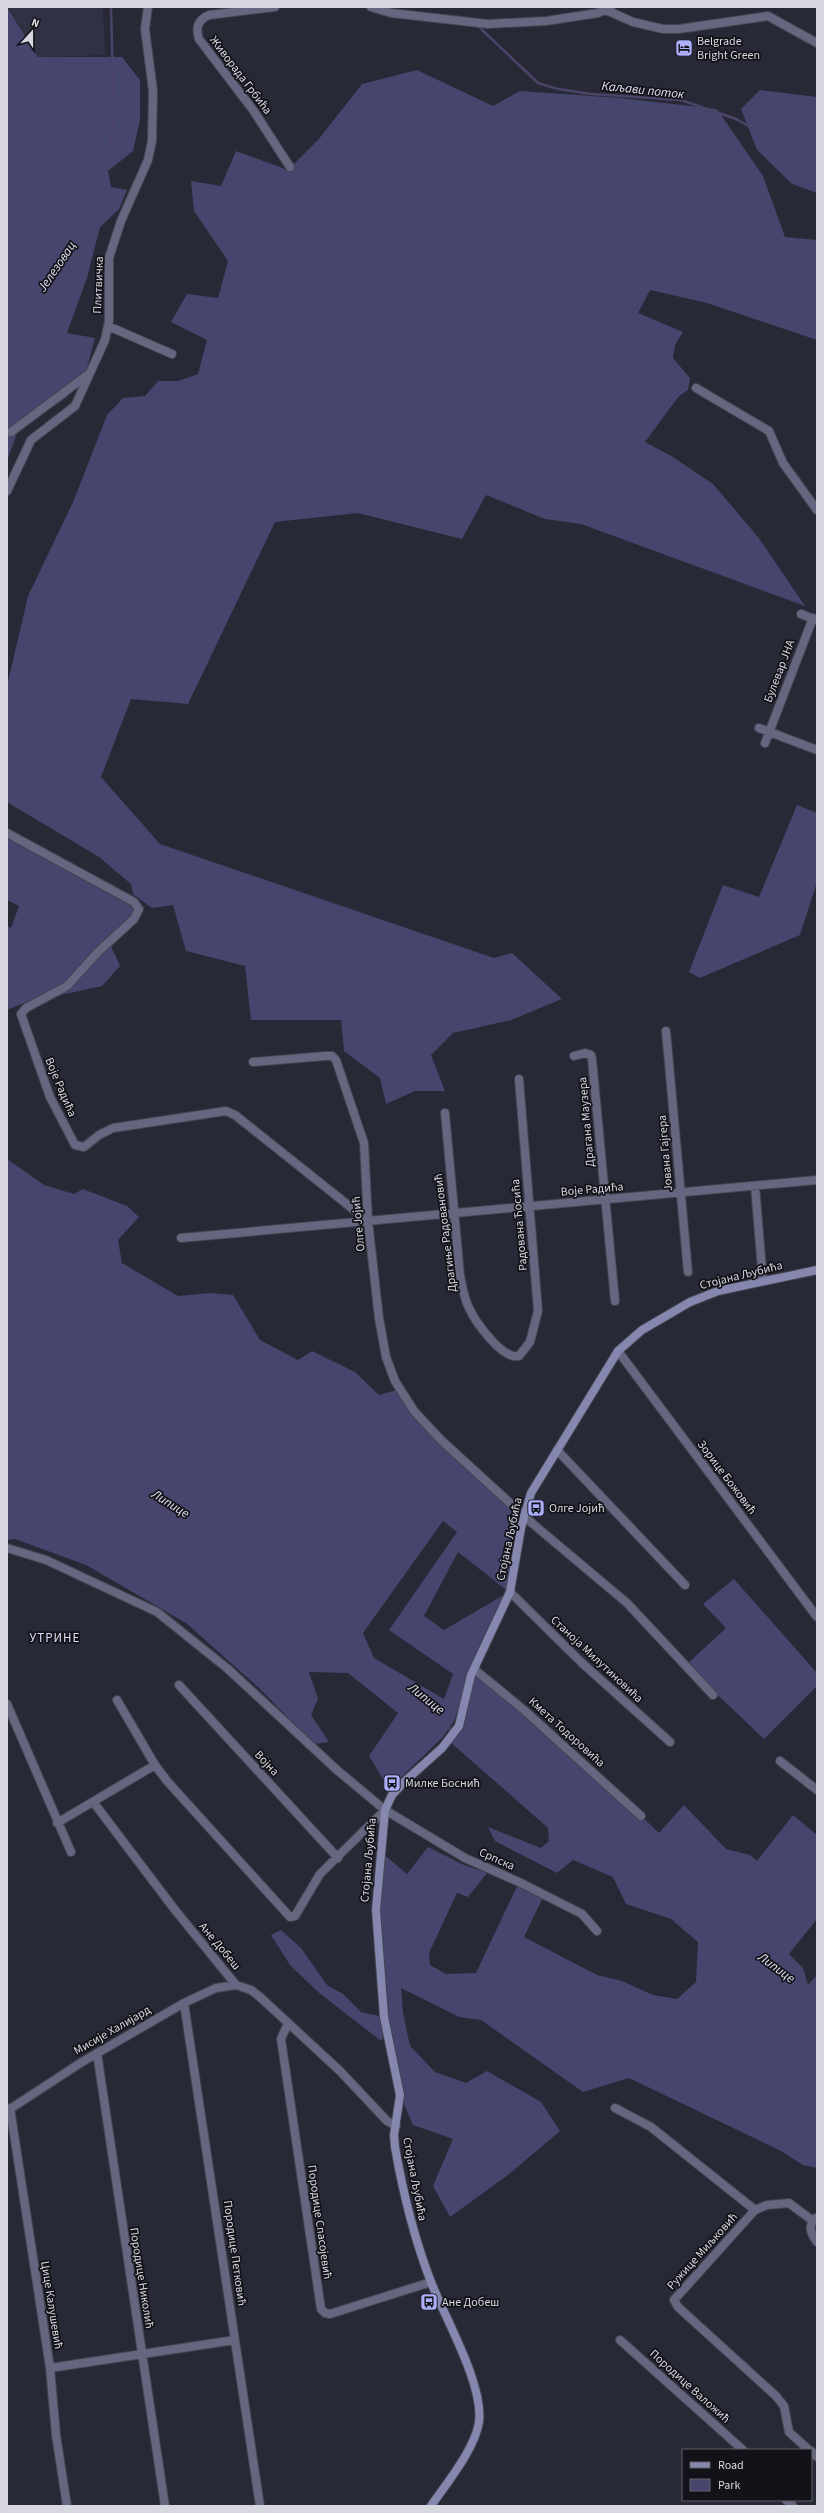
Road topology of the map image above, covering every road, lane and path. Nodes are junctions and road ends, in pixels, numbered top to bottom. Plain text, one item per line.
1 (148, 7) edge
2 (275, 7) edge
3 (371, 7) edge
4 (609, 8) edge
5 (817, 43) edge
6 (290, 167) dead end
7 (108, 326) junction
8 (172, 354) dead end
9 (92, 371) junction
10 (696, 388) dead end
11 (11, 432) dead end
12 (7, 491) edge
13 (817, 510) edge
14 (801, 614) dead end
15 (815, 619) edge
16 (759, 728) dead end
17 (769, 732) junction
18 (765, 743) dead end
19 (817, 750) edge
20 (7, 833) edge
21 (666, 1031) dead end
22 (574, 1056) dead end
23 (253, 1062) dead end
24 (519, 1079) dead end
25 (445, 1113) dead end
26 (817, 1180) edge
27 (755, 1186) junction
28 (681, 1193) junction
29 (605, 1200) junction
30 (529, 1207) junction
31 (454, 1214) junction
32 (368, 1222) junction
33 (181, 1238) dead end
34 (817, 1270) edge
35 (688, 1272) dead end
36 (763, 1281) junction
37 (615, 1301) dead end
38 (618, 1351) junction
39 (511, 1356) joint
40 (558, 1450) junction
41 (524, 1516) junction
42 (7, 1548) edge
43 (684, 1584) dead end
44 (510, 1592) junction
45 (817, 1617) edge
46 (474, 1668) junction
47 (179, 1685) dead end
48 (713, 1695) dead end
49 (117, 1700) dead end
50 (7, 1704) edge
51 (670, 1742) dead end
52 (780, 1761) dead end
53 (155, 1765) junction
54 (817, 1790) edge
55 (94, 1803) junction
56 (385, 1810) junction
57 (641, 1816) dead end
58 (58, 1823) junction
59 (71, 1852) dead end
60 (338, 1858) junction
61 (597, 1931) dead end
62 (236, 1985) junction
63 (184, 2003) junction
64 (288, 2023) junction
65 (97, 2053) junction
66 (615, 2108) dead end
67 (9, 2110) edge
68 (396, 2126) junction
69 (755, 2210) junction
70 (815, 2219) edge
71 (817, 2242) edge
72 (431, 2282) junction
73 (235, 2340) junction
74 (620, 2340) dead end
75 (142, 2354) junction
76 (50, 2368) junction
77 (742, 2449) edge
78 (808, 2449) edge
79 (67, 2506) edge
80 (165, 2506) edge
81 (260, 2506) edge
82 (431, 2506) edge

1 - 7 street, Плитвичка
2 - 6 street, Живорада Грбића
3 - 4 street
4 - 5 street
7 - 8 street
7 - 9 street, Плитвичка
9 - 11 street
9 - 12 street, Плитвичка
10 - 13 street
14 - 15 street, Булевар ЈНА
15 - 17 street, Булевар ЈНА
16 - 17 street
17 - 18 street, Булевар ЈНА
17 - 19 street
20 - 32 street, Воје Радића
21 - 28 street, Јована Гајгера
22 - 29 street, Драгана Маузера
23 - 32 street, Олге Јојић
24 - 30 street, Радована Ћосића
25 - 31 street, Драгиње Радовановић
26 - 27 street, Воје Радића
27 - 28 street, Воје Радића
27 - 36 street
28 - 29 street, Воје Радића
28 - 35 street, Јована Гајгера
29 - 30 street, Воје Радића
29 - 37 street, Драгана Маузера
30 - 31 street, Воје Радића
30 - 39 street, Радована Ћосића
31 - 32 street, Воје Радића
31 - 39 street, Драгиње Радовановић
32 - 33 street, Воје Радића
32 - 41 street, Олге Јојић
34 - 36 street, Стојана Љубића
36 - 38 street, Стојана Љубића
38 - 40 street, Стојана Љубића
38 - 45 street, Зорице Божовић
40 - 41 street, Стојана Љубића
40 - 43 street
41 - 44 street, Стојана Љубића
41 - 48 street, Олге Јојић
42 - 56 street, Српска
44 - 46 street, Стојана Љубића
44 - 51 street, Станоја Милутиновића
46 - 56 street, Стојана Љубића
46 - 57 street, Кмета Тодоровића
47 - 60 street, Војна
49 - 53 street
50 - 58 street
52 - 54 street
53 - 55 street
53 - 60 street
55 - 58 street
55 - 62 street, Ане Добеш
56 - 60 street
56 - 61 street, Српска
56 - 68 street, Стојана Љубића
58 - 59 street
62 - 63 street, Мисије Халијард
62 - 64 street, Ане Добеш
63 - 65 street, Мисије Халијард
63 - 73 street, Породице Петковић
64 - 68 street, Ане Добеш
64 - 72 street, Породице Спасојевић
65 - 67 street, Мисије Халијард
65 - 75 street, Породице Николић
66 - 69 street, Ружице Миљковић
67 - 76 street, Цице Калушевић
68 - 72 street, Стојана Љубића
69 - 70 street
69 - 78 street, Ружице Миљковић
70 - 71 street
72 - 82 street, Стојана Љубића
73 - 75 street
73 - 81 street, Породице Петковић
74 - 77 street, Породице Валожић
75 - 76 street
75 - 80 street, Породице Николић
76 - 79 street, Цице Калушевић

